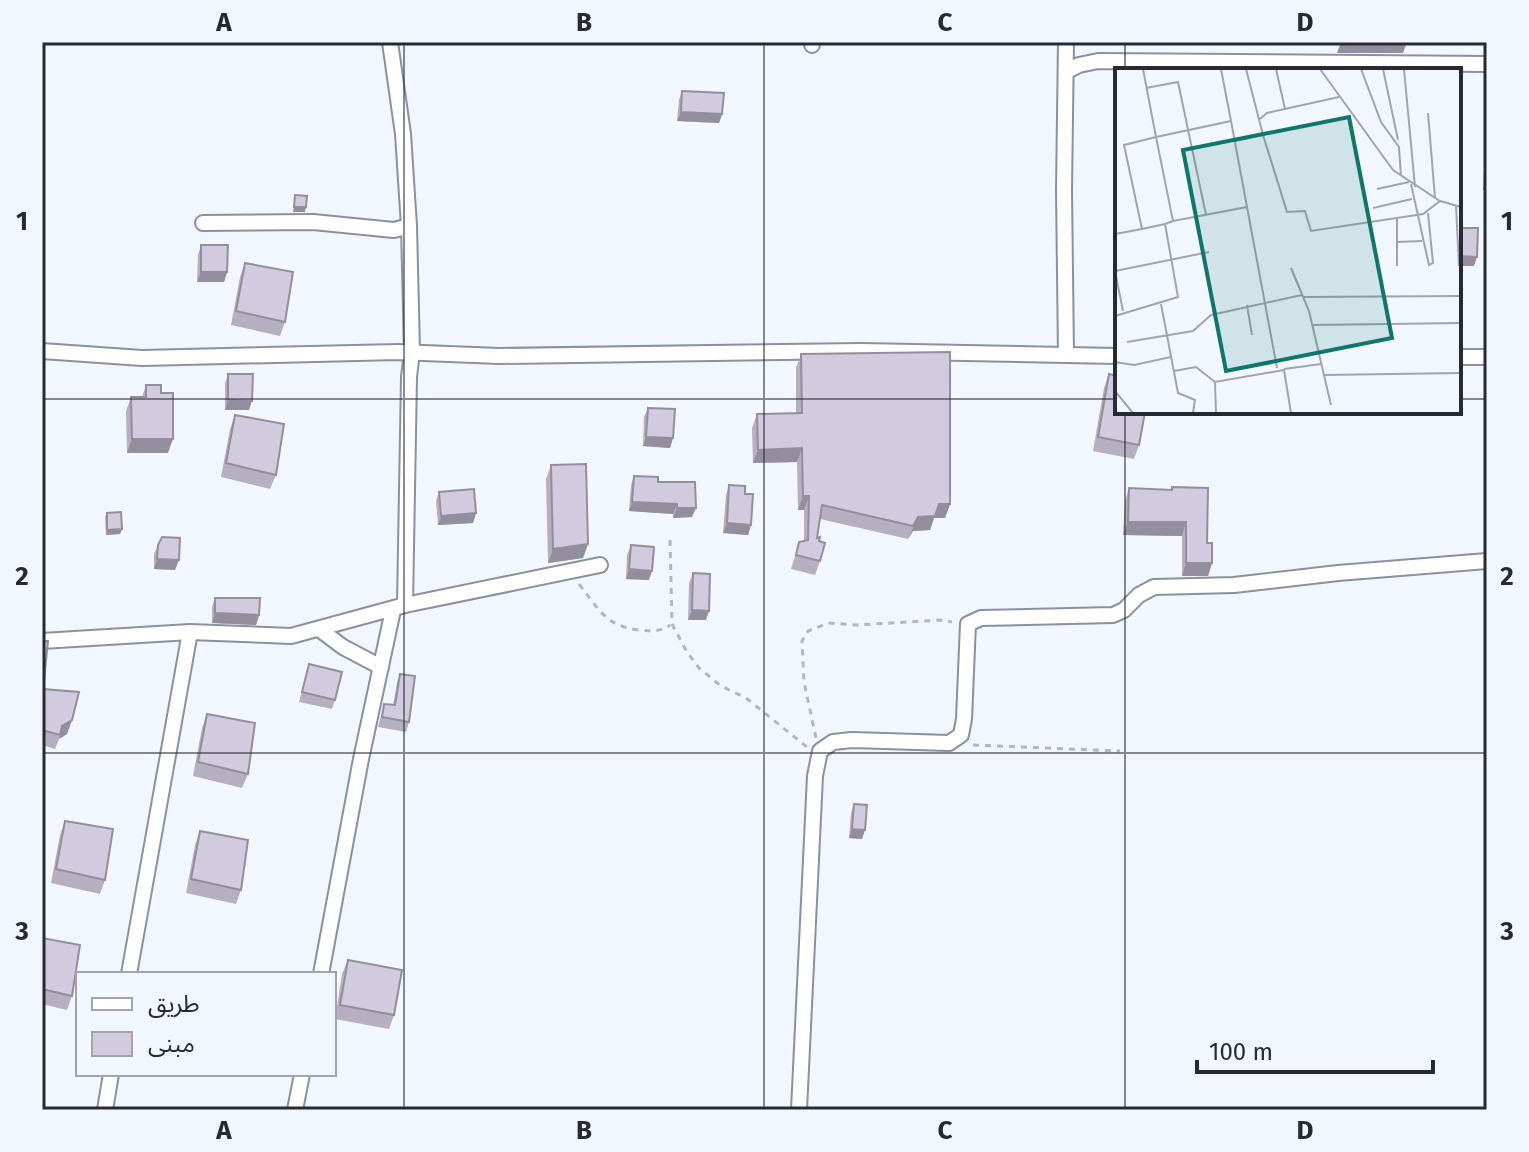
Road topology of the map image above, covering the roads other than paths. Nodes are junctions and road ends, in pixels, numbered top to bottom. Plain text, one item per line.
1 (390, 42) edge
2 (1066, 42) edge
3 (1487, 64) edge
4 (1067, 71) junction
5 (203, 223) dead end
6 (409, 226) junction
7 (42, 351) edge
8 (412, 352) junction
9 (1066, 355) junction
10 (1115, 356) edge
11 (1461, 357) edge
12 (1487, 357) edge
13 (1487, 561) edge
14 (600, 565) dead end
15 (399, 608) junction
16 (319, 629) junction
17 (190, 632) junction
18 (42, 641) edge
19 (381, 667) junction
20 (129, 972) edge
21 (321, 972) edge
22 (111, 1076) edge
23 (302, 1076) edge
24 (105, 1110) edge
25 (295, 1110) edge
26 (799, 1110) edge

1 - 6 street
2 - 4 street
3 - 4 street
4 - 9 street
5 - 6 street
6 - 8 street
7 - 8 street
8 - 9 street
8 - 15 street
9 - 10 street
11 - 12 street
13 - 26 street
14 - 15 street
15 - 16 street
15 - 19 street
16 - 17 street
16 - 19 street
17 - 18 street
17 - 20 street
19 - 21 street
22 - 24 street
23 - 25 street

